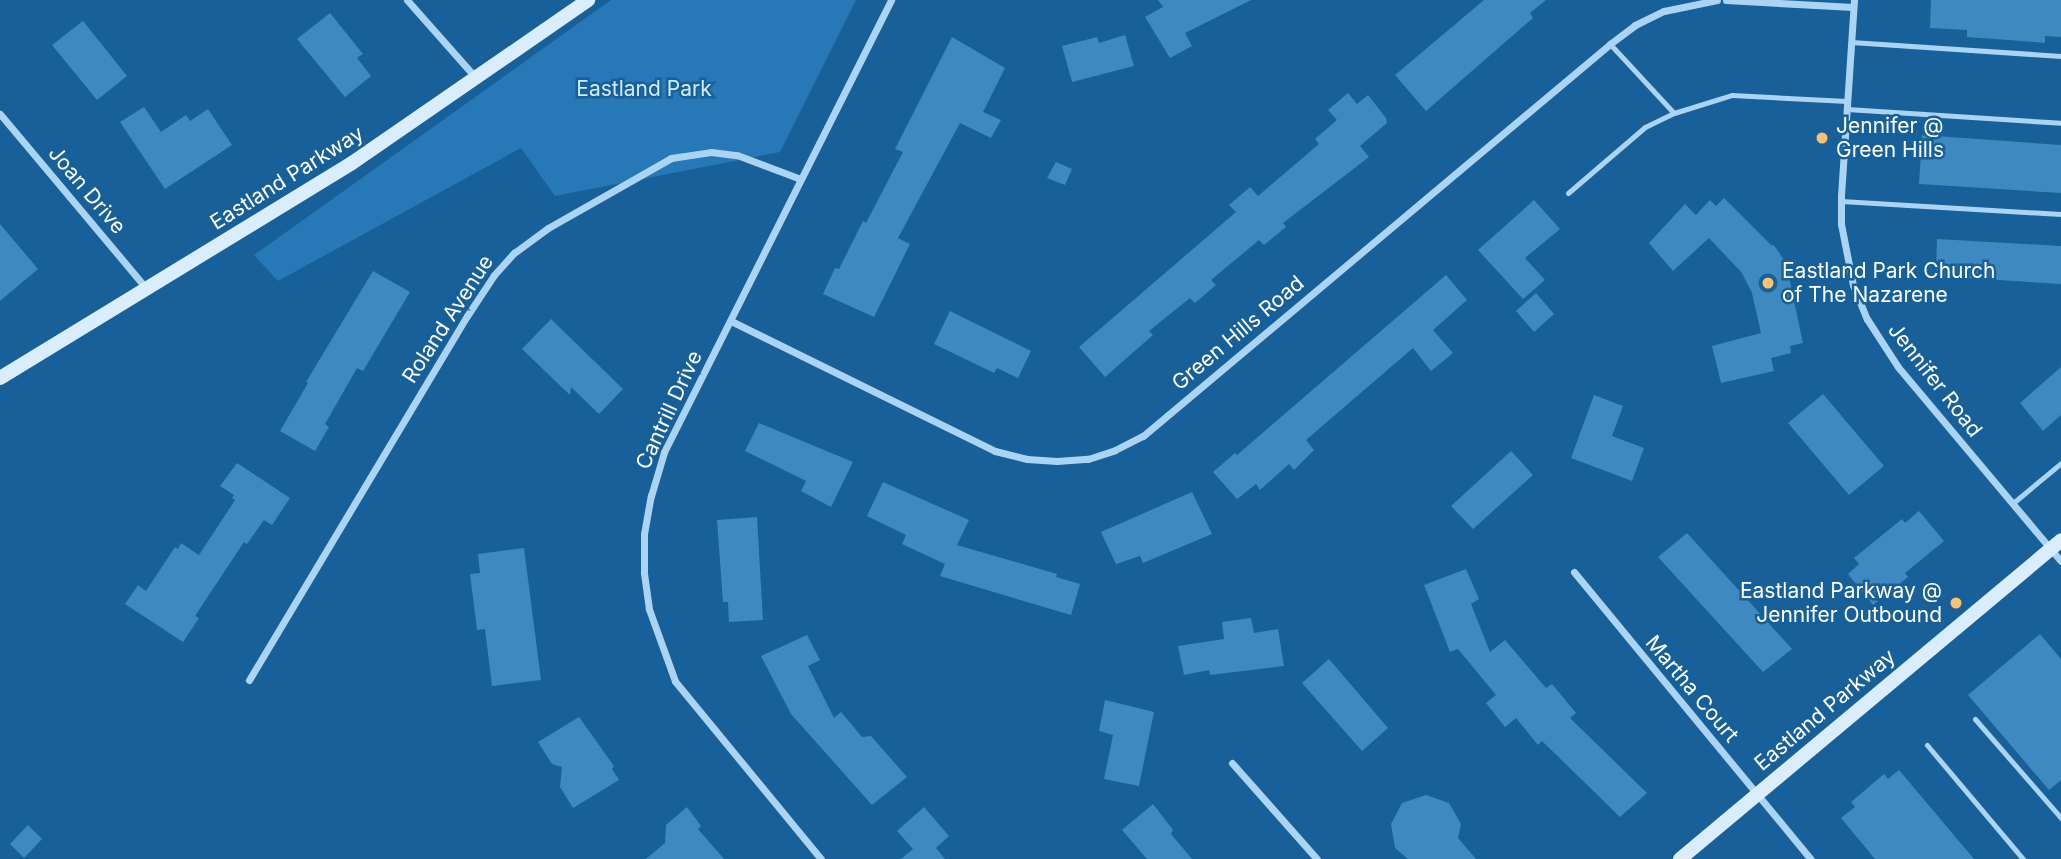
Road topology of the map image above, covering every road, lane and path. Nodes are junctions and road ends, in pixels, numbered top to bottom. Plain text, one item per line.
1 (407, 0) edge
2 (588, 0) edge
3 (891, 0) edge
4 (1717, 0) edge
5 (1726, 0) edge
6 (1854, 4) edge
7 (1851, 42) junction
8 (1610, 44) junction
9 (2061, 56) edge
10 (477, 79) junction
11 (1847, 105) junction
12 (1674, 113) junction
13 (0, 114) edge
14 (2061, 123) edge
15 (801, 179) junction
16 (1568, 193) dead end
17 (1841, 201) junction
18 (2061, 214) edge
19 (147, 289) junction
20 (730, 321) junction
21 (0, 378) edge
22 (2061, 463) edge
23 (2012, 503) junction
24 (2056, 544) edge
25 (2061, 561) edge
26 (1574, 572) dead end
27 (249, 680) dead end
28 (1975, 719) dead end
29 (1927, 745) dead end
30 (1232, 763) dead end
31 (1757, 794) junction
32 (2061, 802) edge
33 (2053, 809) junction
34 (2061, 818) edge
35 (821, 859) edge
36 (1317, 859) edge
37 (1680, 859) edge
38 (1811, 859) edge
39 (2023, 859) edge

1 - 10 street
2 - 10 street, Eastland Parkway
3 - 15 street, Cantrill Drive
4 - 8 street, Green Hills Road
5 - 6 street
6 - 7 street, Jennifer Road
7 - 9 lane
7 - 11 street, Jennifer Road
8 - 12 lane
8 - 20 street, Green Hills Road
10 - 19 street, Eastland Parkway
11 - 12 lane
11 - 14 lane
11 - 17 street, Jennifer Road
12 - 16 lane
13 - 19 street, Joan Drive
15 - 20 street, Cantrill Drive
15 - 27 street, Roland Avenue
17 - 18 lane
17 - 23 street, Jennifer Road
19 - 21 street, Eastland Parkway
20 - 35 street, Cantrill Drive
22 - 23 lane
23 - 24 street, Jennifer Road
24 - 25 street, Jennifer Road
24 - 31 street, Eastland Parkway
26 - 31 street, Martha Court
28 - 33 lane
29 - 39 lane
30 - 36 street
31 - 37 street, Eastland Parkway
31 - 38 street, Martha Court
32 - 33 lane
33 - 34 lane

